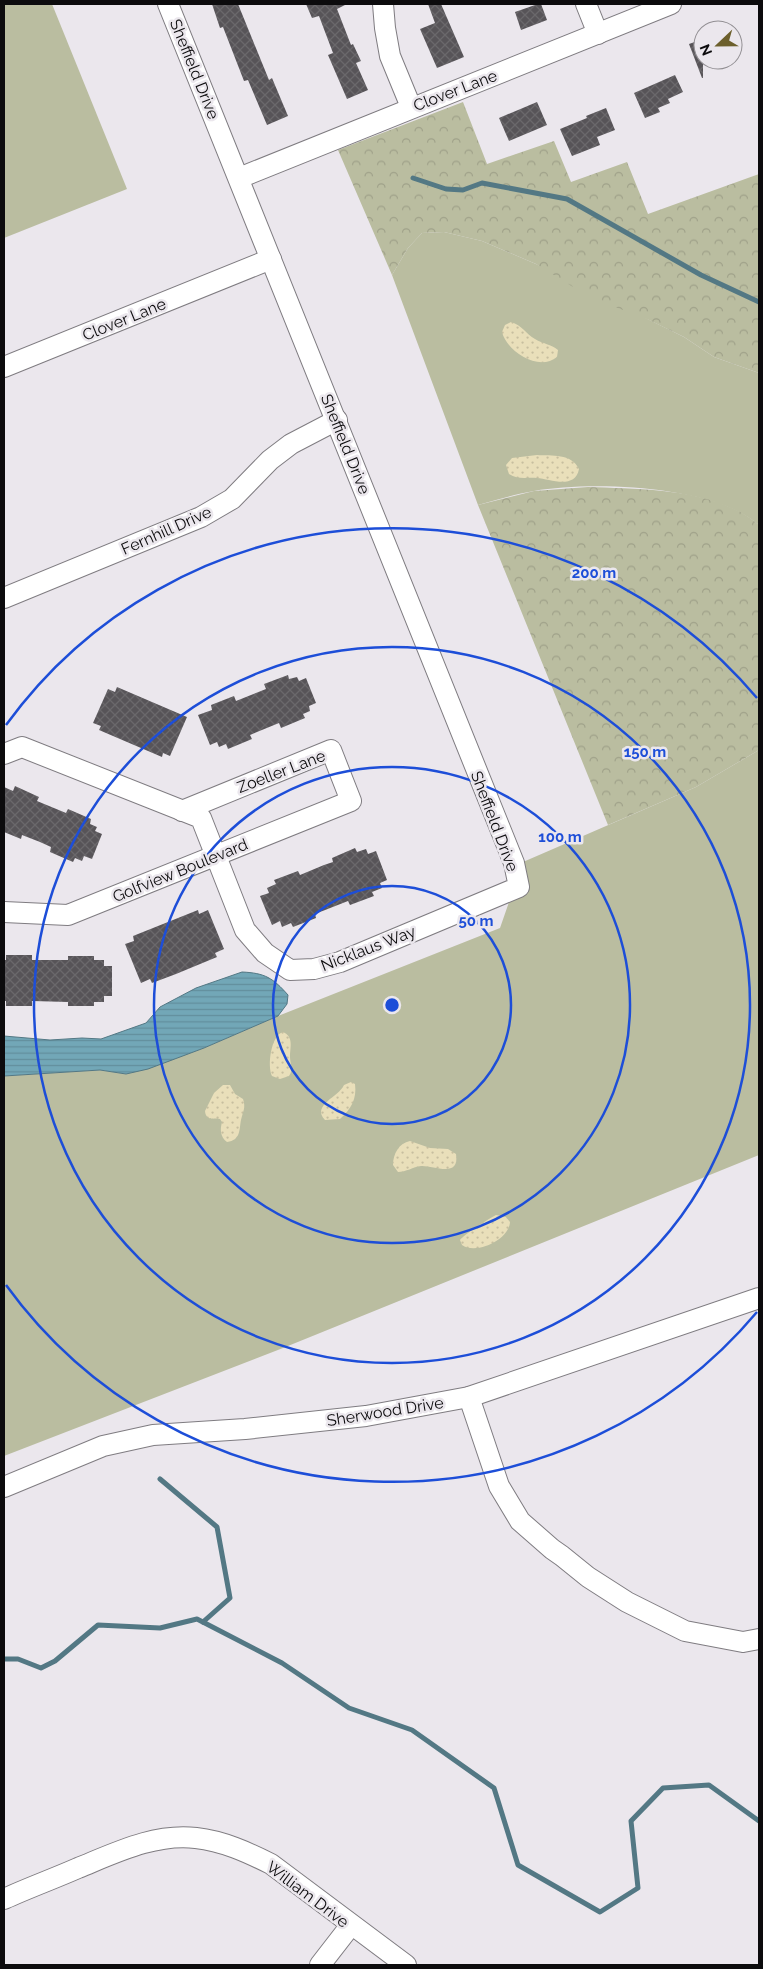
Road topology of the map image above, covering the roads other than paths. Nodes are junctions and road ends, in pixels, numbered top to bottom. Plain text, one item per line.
1 (168, 4) edge
2 (383, 4) edge
3 (586, 4) edge
4 (670, 4) edge
5 (598, 34) junction
6 (411, 107) junction
7 (239, 178) junction
8 (271, 259) junction
9 (4, 367) edge
10 (337, 420) junction
11 (4, 598) edge
12 (4, 754) edge
13 (351, 801) joint
14 (182, 811) junction
15 (216, 856) junction
16 (519, 887) joint
17 (4, 912) edge
18 (759, 1298) edge
19 (469, 1397) junction
20 (4, 1487) edge
21 (759, 1638) edge
22 (4, 1899) edge
23 (351, 1925) junction
24 (320, 1965) edge
25 (406, 1965) edge

1 - 7 street, Sheffield Drive
2 - 6 street
3 - 5 street
4 - 5 street, Clover Lane
5 - 6 street, Clover Lane
6 - 7 street, Clover Lane
7 - 8 street, Sheffield Drive
8 - 9 street, Clover Lane
8 - 10 street, Sheffield Drive
10 - 11 street, Fernhill Drive
10 - 16 street, Sheffield Drive
12 - 14 street
13 - 14 street, Zoeller Lane
13 - 15 street, Golfview Boulevard
14 - 15 street
15 - 16 street, Nicklaus Way
15 - 17 street, Golfview Boulevard
18 - 19 street, Sherwood Drive
19 - 20 street, Sherwood Drive
19 - 21 street
22 - 23 street, William Drive
23 - 24 street
23 - 25 street, William Drive

